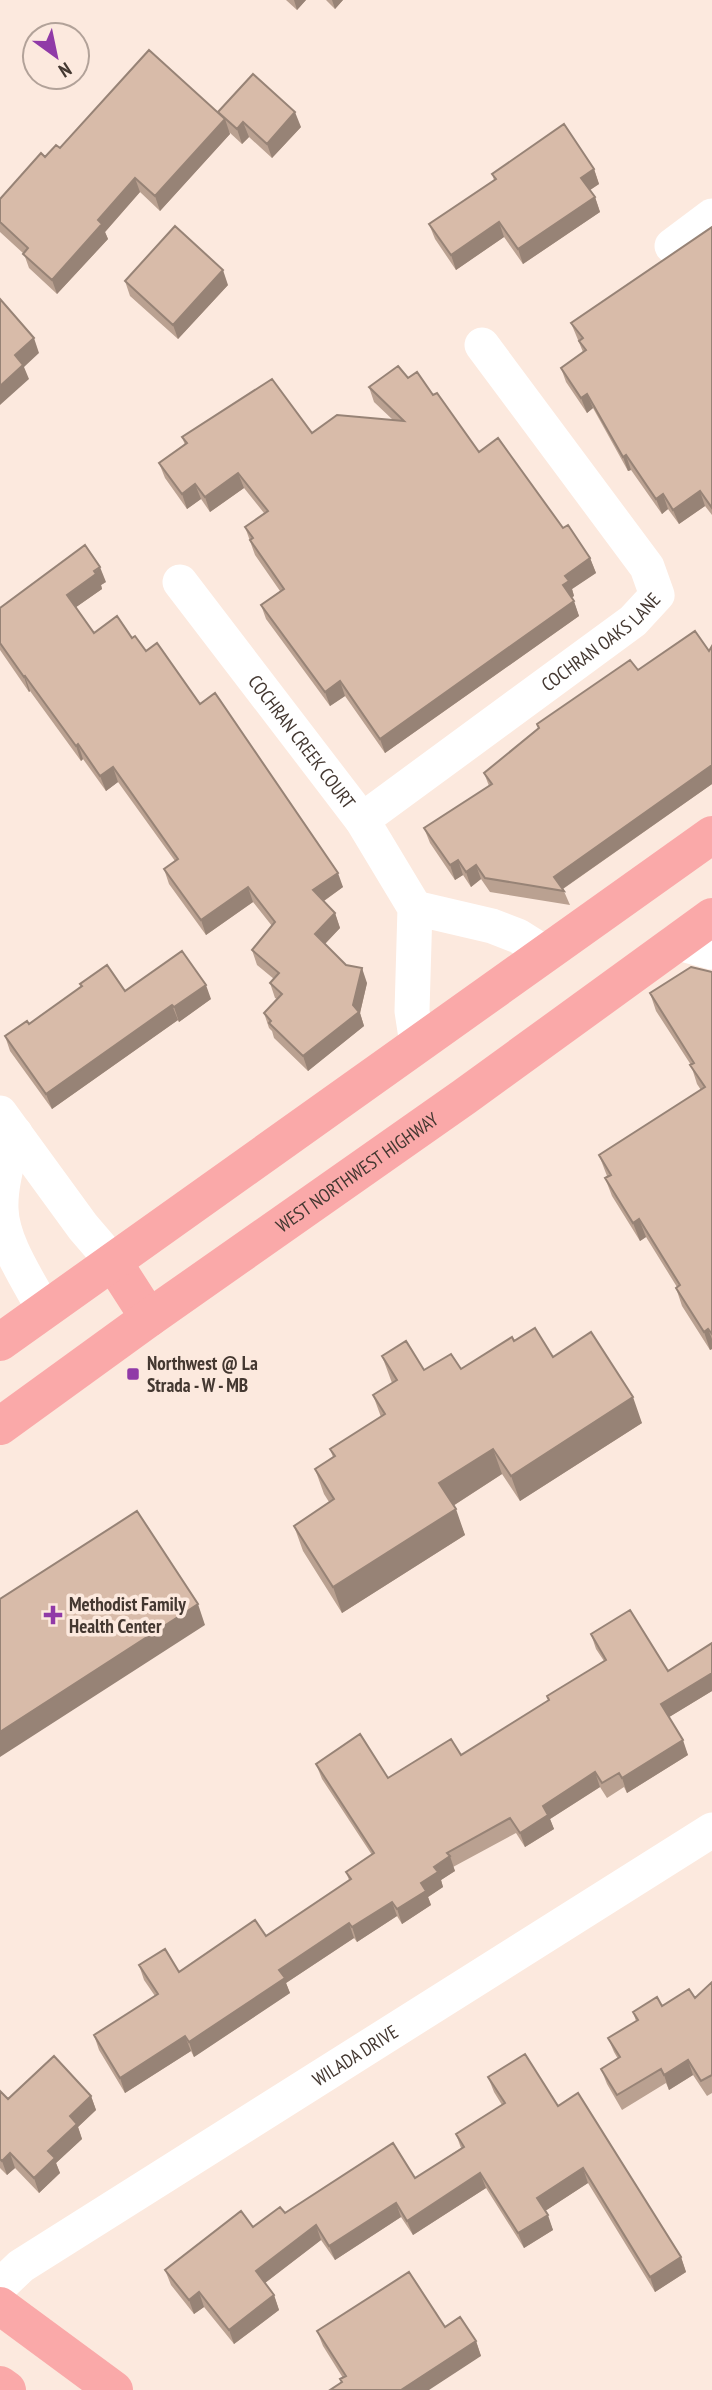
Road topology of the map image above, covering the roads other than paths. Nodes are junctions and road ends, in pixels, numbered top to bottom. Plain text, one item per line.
1 (712, 216) edge
2 (672, 246) dead end
3 (482, 345) dead end
4 (180, 582) dead end
5 (362, 820) junction
6 (712, 835) edge
7 (415, 908) junction
8 (712, 916) edge
9 (675, 942) junction
10 (712, 952) edge
11 (545, 953) junction
12 (418, 1044) junction
13 (7, 1123) edge
14 (113, 1262) junction
15 (44, 1310) junction
16 (149, 1318) junction
17 (0, 1342) edge
18 (0, 1426) edge
19 (712, 1830) edge
20 (0, 2286) edge
21 (0, 2306) edge
22 (0, 2385) edge
23 (7, 2390) edge
24 (114, 2390) edge

1 - 2 street
3 - 5 street, COCHRAN OAKS LANE
4 - 5 street, COCHRAN CREEK COURT
5 - 7 street, COCHRAN CREEK COURT
6 - 11 main road
7 - 11 street
7 - 12 street
8 - 9 main road, WEST NORTHWEST HIGHWAY
9 - 10 street
9 - 16 main road, WEST NORTHWEST HIGHWAY
11 - 12 main road
12 - 14 main road
13 - 14 street
13 - 15 street
14 - 15 main road
14 - 16 main road
15 - 17 main road
16 - 18 main road, WEST NORTHWEST HIGHWAY
19 - 20 street, WILADA DRIVE
21 - 24 main road
22 - 23 main road

